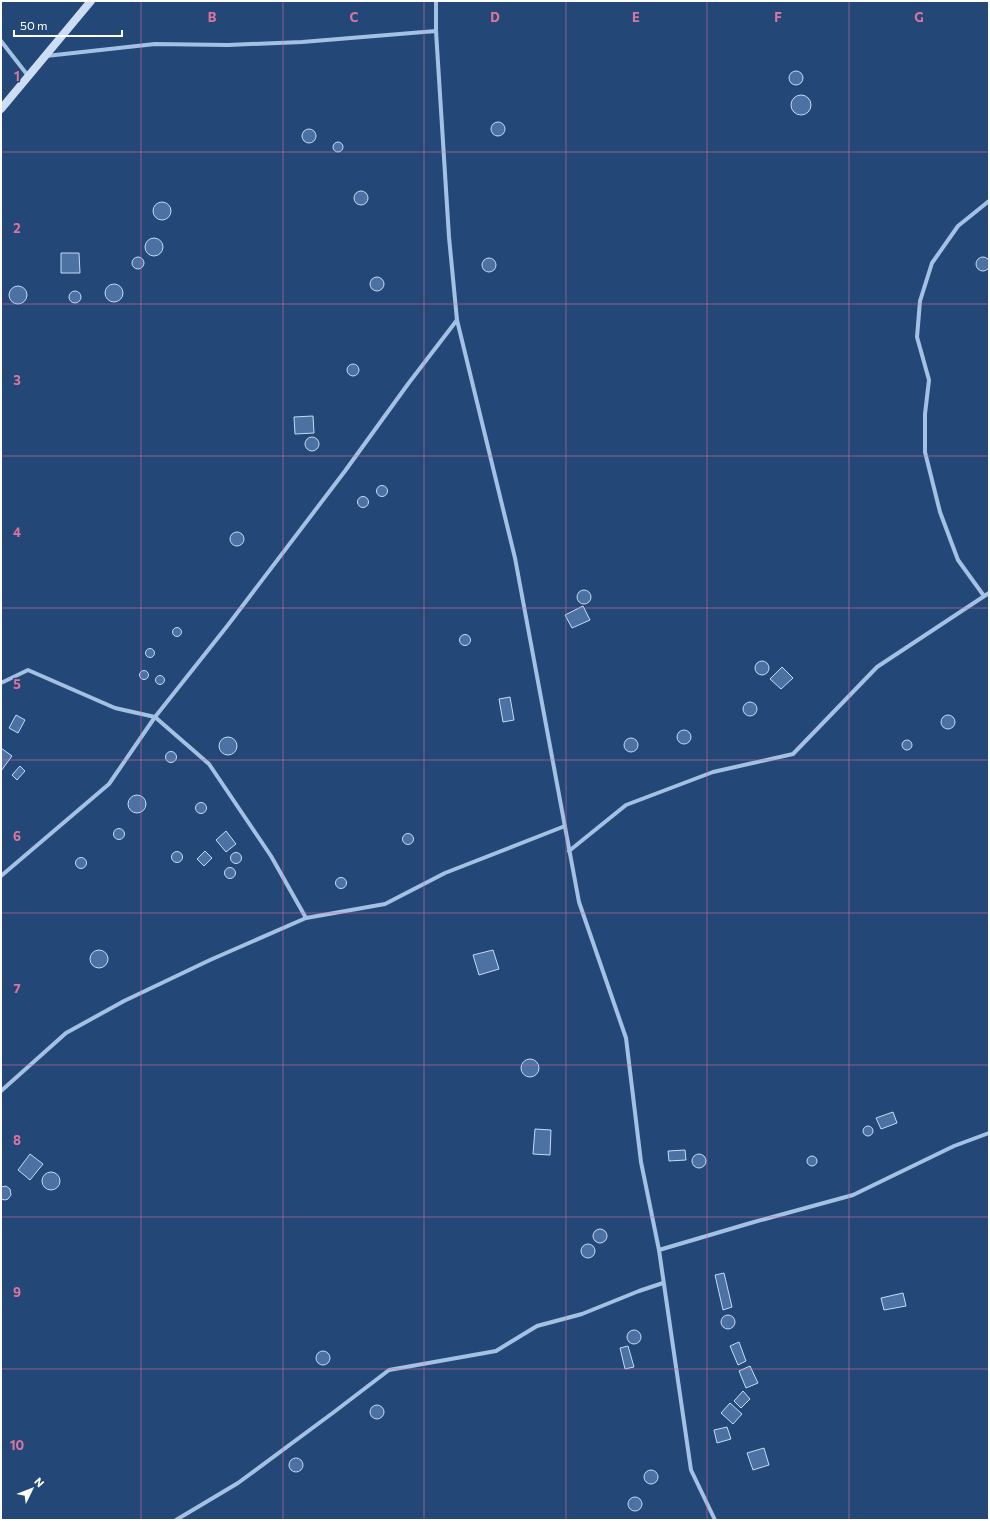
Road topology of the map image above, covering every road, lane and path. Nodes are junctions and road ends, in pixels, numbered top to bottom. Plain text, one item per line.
1 (91, 1) edge
2 (436, 1) edge
3 (436, 31) junction
4 (1, 41) edge
5 (46, 56) junction
6 (29, 76) junction
7 (1, 109) edge
8 (989, 201) edge
9 (457, 320) junction
10 (989, 593) edge
11 (984, 596) junction
12 (1, 683) edge
13 (155, 717) junction
14 (565, 826) junction
15 (569, 851) junction
16 (1, 876) edge
17 (306, 918) junction
18 (1, 1091) edge
19 (989, 1133) edge
20 (659, 1250) junction
21 (663, 1283) junction
22 (176, 1520) edge
23 (715, 1520) edge

1 - 5 street
2 - 3 street
3 - 5 street
3 - 9 street
4 - 6 street
5 - 6 street
6 - 7 street
8 - 11 street
9 - 13 street
9 - 14 street
10 - 11 street
11 - 15 street
12 - 13 street
13 - 16 street
13 - 17 street
14 - 15 street
14 - 17 street
15 - 20 street
17 - 18 street
19 - 20 street
20 - 21 street
21 - 22 street
21 - 23 street

